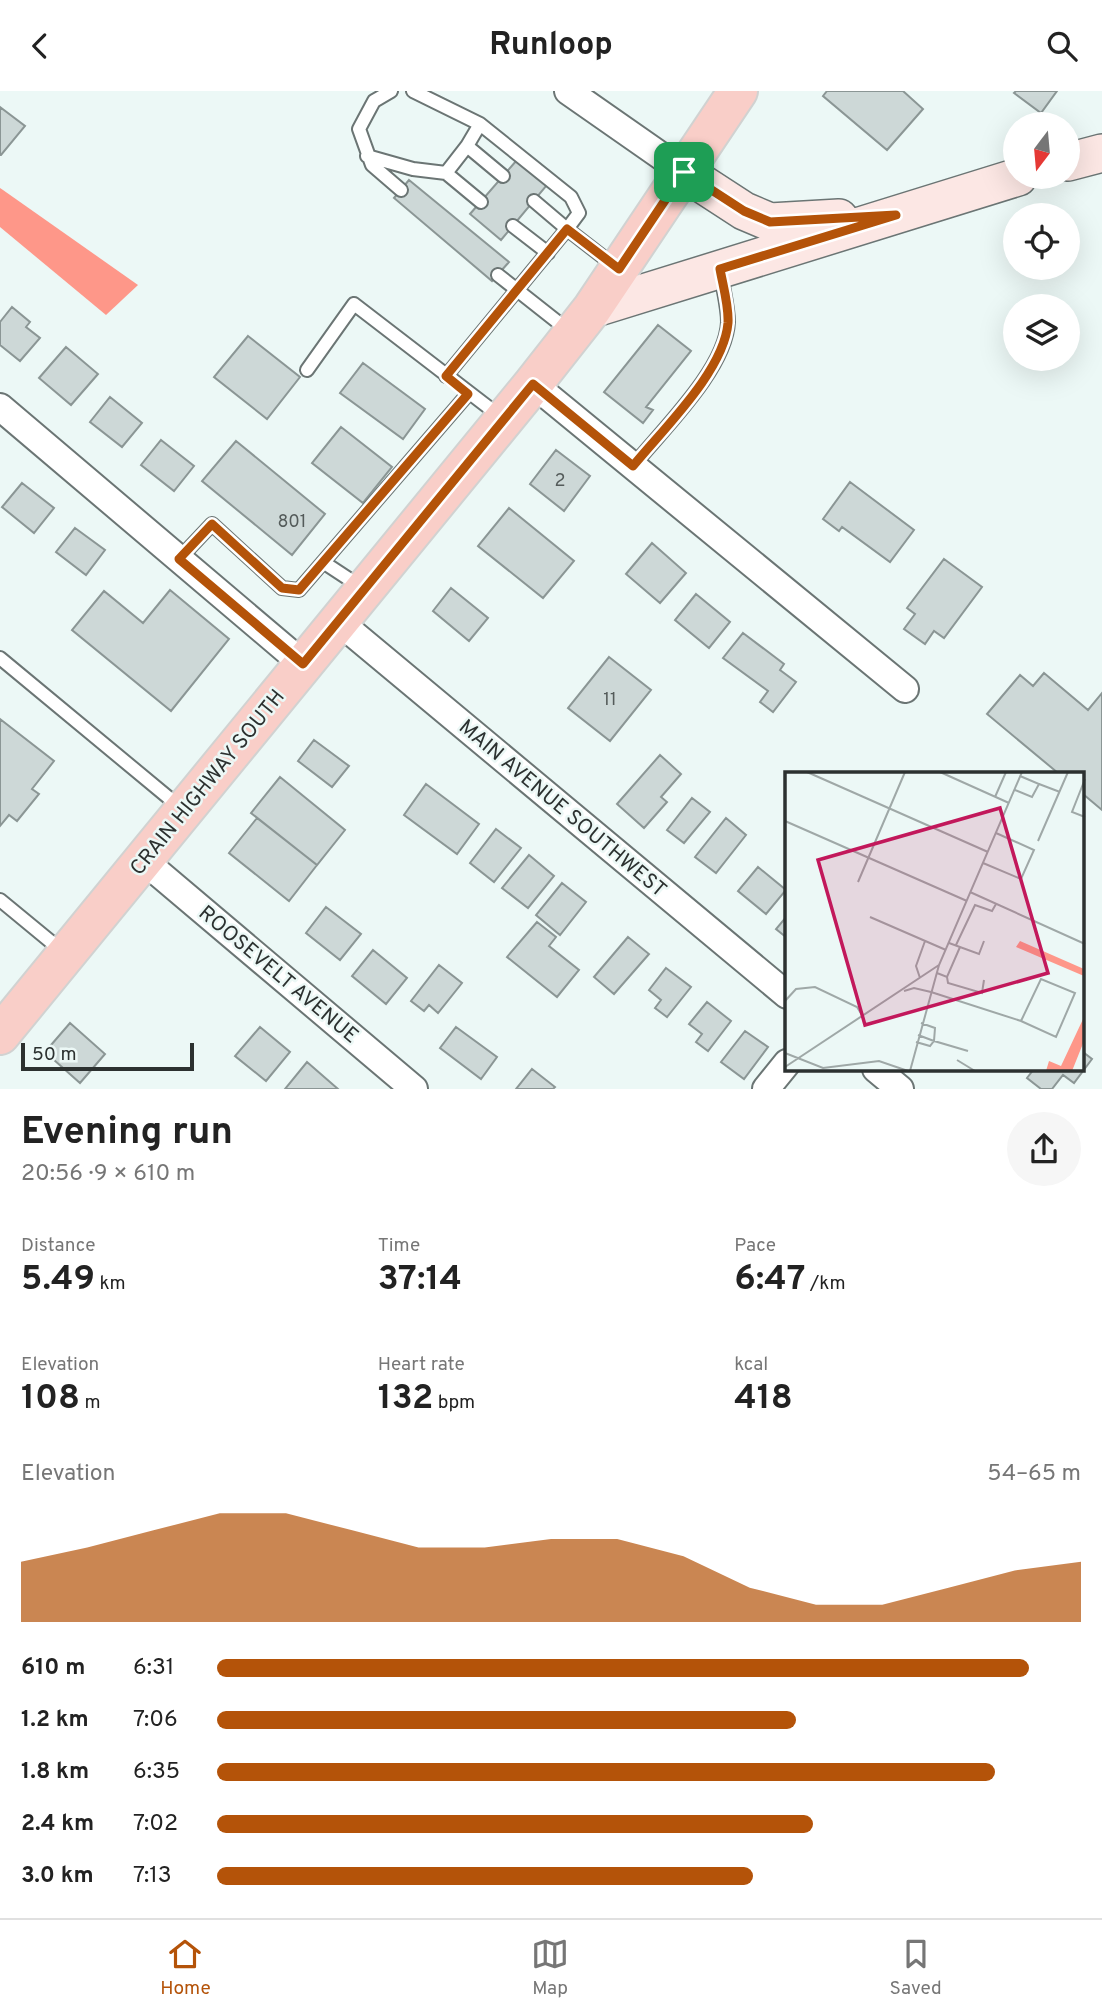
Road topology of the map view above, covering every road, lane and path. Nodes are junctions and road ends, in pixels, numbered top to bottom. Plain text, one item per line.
1 (391, 91) edge
2 (413, 91) edge
3 (568, 91) edge
4 (738, 91) edge
5 (480, 124) junction
6 (467, 146) junction
7 (1102, 153) edge
8 (367, 156) junction
9 (1080, 159) edge
10 (684, 172) junction
11 (446, 173) junction
12 (503, 176) dead end
13 (1003, 182) edge
14 (401, 190) dead end
15 (534, 201) dead end
16 (481, 202) dead end
17 (896, 215) junction
18 (513, 226) dead end
19 (567, 229) junction
20 (548, 253) junction
21 (619, 269) junction
22 (720, 269) junction
23 (498, 275) dead end
24 (518, 290) junction
25 (582, 321) junction
26 (307, 370) dead end
27 (446, 376) junction
28 (533, 384) junction
29 (468, 394) junction
30 (0, 407) edge
31 (505, 419) junction
32 (633, 466) junction
33 (179, 559) junction
34 (323, 562) junction
35 (365, 589) junction
36 (338, 621) junction
37 (0, 658) edge
38 (303, 664) junction
39 (905, 689) dead end
40 (184, 811) junction
41 (143, 860) junction
42 (0, 900) edge
43 (66, 954) junction
44 (785, 993) edge
45 (0, 1035) edge
46 (785, 1065) edge
47 (878, 1071) edge
48 (414, 1089) edge
49 (766, 1089) edge
50 (900, 1089) edge

1 - 8 lane
2 - 5 lane
3 - 10 street
4 - 10 main road, CRAIN HIGHWAY SOUTH
5 - 6 lane
5 - 19 lane
6 - 11 lane
6 - 12 lane
7 - 9 main road
8 - 11 lane
8 - 14 lane
10 - 17 main road
10 - 21 main road, CRAIN HIGHWAY SOUTH
11 - 16 lane
13 - 17 main road
15 - 19 lane
17 - 22 main road
18 - 20 lane
19 - 20 lane
19 - 21 lane
20 - 24 lane
21 - 25 main road, CRAIN HIGHWAY SOUTH
22 - 25 main road
22 - 32 lane
23 - 24 lane
24 - 25 lane
24 - 27 lane
25 - 28 main road, CRAIN HIGHWAY SOUTH
26 - 27 lane
27 - 29 lane
28 - 31 main road, CRAIN HIGHWAY SOUTH
28 - 32 street
29 - 31 lane
29 - 34 lane
30 - 33 street
31 - 35 main road, CRAIN HIGHWAY SOUTH
32 - 39 street
33 - 34 lane
33 - 38 street
34 - 35 lane
35 - 36 main road, CRAIN HIGHWAY SOUTH
36 - 38 main road, CRAIN HIGHWAY SOUTH
36 - 44 street, MAIN AVENUE SOUTHWEST
37 - 40 lane
38 - 40 main road, CRAIN HIGHWAY SOUTH
40 - 41 main road, CRAIN HIGHWAY SOUTH
41 - 43 main road, CRAIN HIGHWAY SOUTH
41 - 48 street, ROOSEVELT AVENUE
42 - 43 lane
43 - 45 main road, CRAIN HIGHWAY SOUTH
46 - 49 street
47 - 50 street

